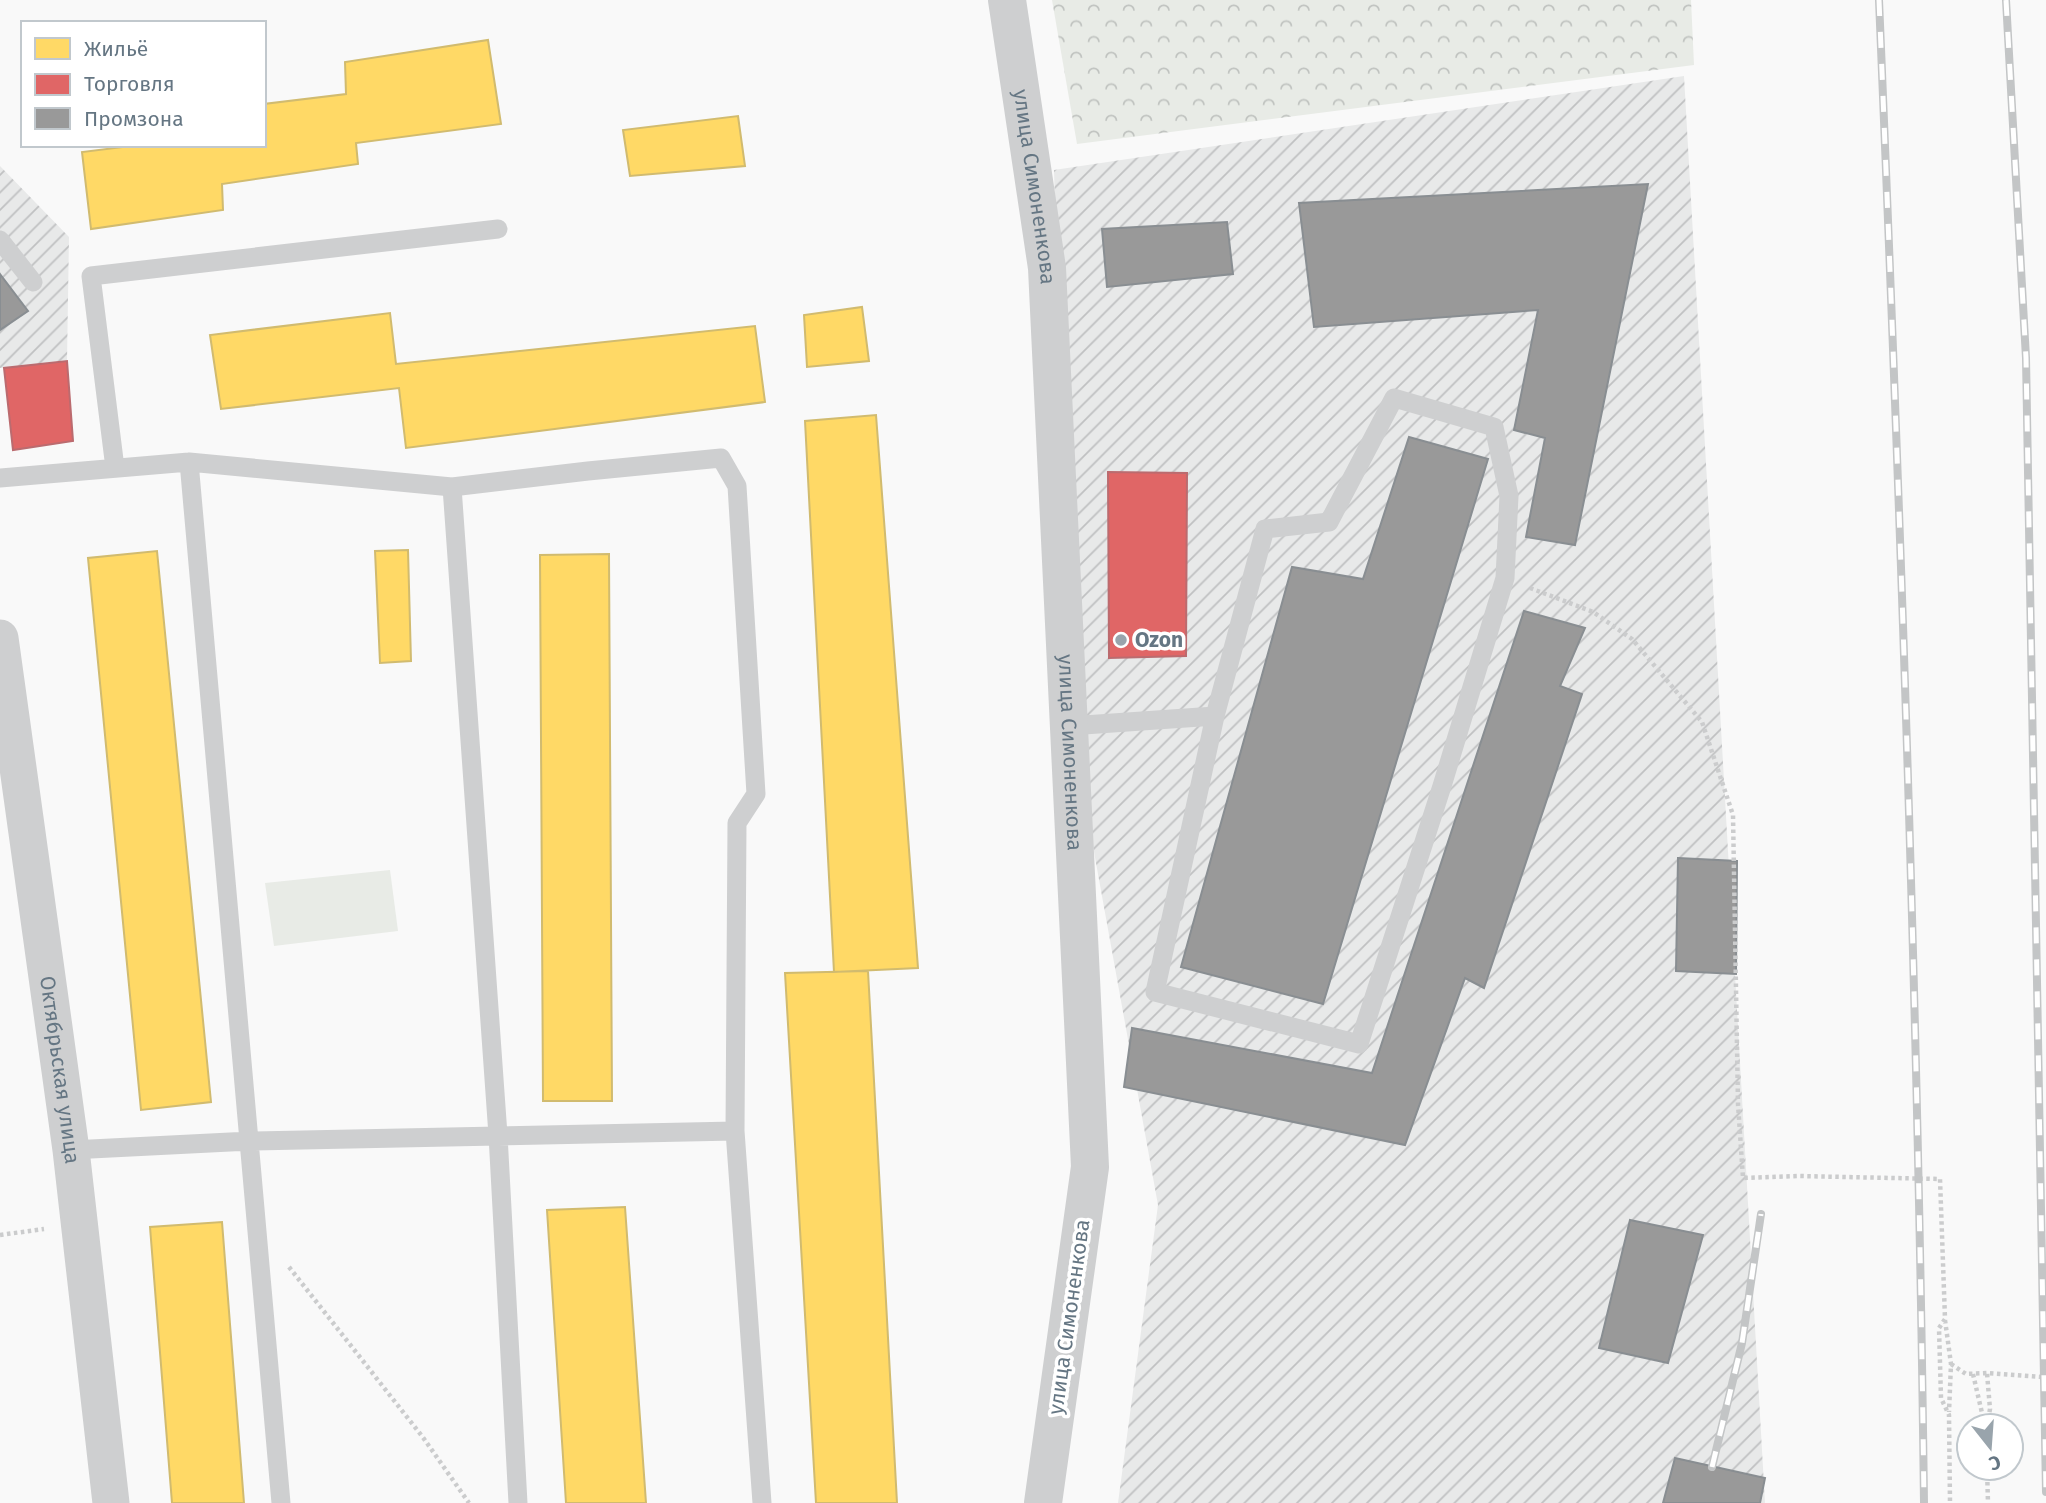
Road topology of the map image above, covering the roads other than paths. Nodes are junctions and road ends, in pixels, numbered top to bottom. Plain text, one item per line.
1 (1007, 0) edge
2 (498, 229) dead end
3 (0, 240) edge
4 (33, 282) dead end
5 (189, 462) junction
6 (115, 468) junction
7 (0, 478) edge
8 (452, 487) junction
9 (0, 638) edge
10 (1215, 716) junction
11 (1069, 726) junction
12 (735, 1130) junction
13 (498, 1135) junction
14 (250, 1141) junction
15 (71, 1150) junction
16 (111, 1503) edge
17 (281, 1503) edge
18 (518, 1503) edge
19 (762, 1503) edge
20 (1043, 1503) edge

1 - 11 street, улица Симоненкова
2 - 6 lane
3 - 4 lane
5 - 6 lane
5 - 8 lane
5 - 14 lane
6 - 7 lane
8 - 12 lane
8 - 13 lane
9 - 15 street, Октябрьская улица
10 - 10 lane
10 - 11 lane
11 - 20 street, улица Симоненкова
12 - 13 lane
12 - 19 lane
13 - 14 lane
13 - 18 lane
14 - 15 lane
14 - 17 lane
15 - 16 street, Октябрьская улица

